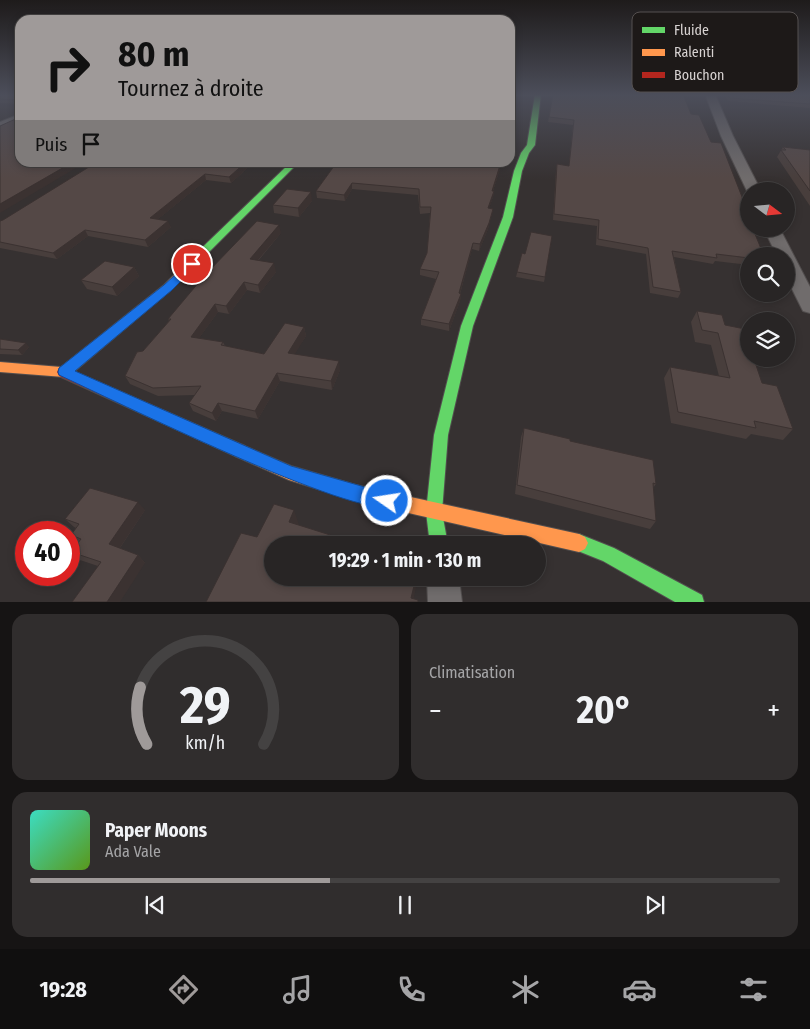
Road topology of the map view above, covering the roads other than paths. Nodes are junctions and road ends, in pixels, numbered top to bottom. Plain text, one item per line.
1 (534, 122) edge
2 (721, 122) edge
3 (291, 167) edge
4 (750, 182) edge
5 (795, 275) edge
6 (810, 306) edge
7 (0, 368) edge
8 (64, 372) junction
9 (434, 512) junction
10 (438, 536) edge
11 (443, 586) edge
12 (444, 602) edge
13 (695, 602) edge

1 - 9 street
2 - 4 street
3 - 8 street
5 - 6 street
7 - 8 street
8 - 9 street
9 - 10 street
9 - 13 street
11 - 12 street

